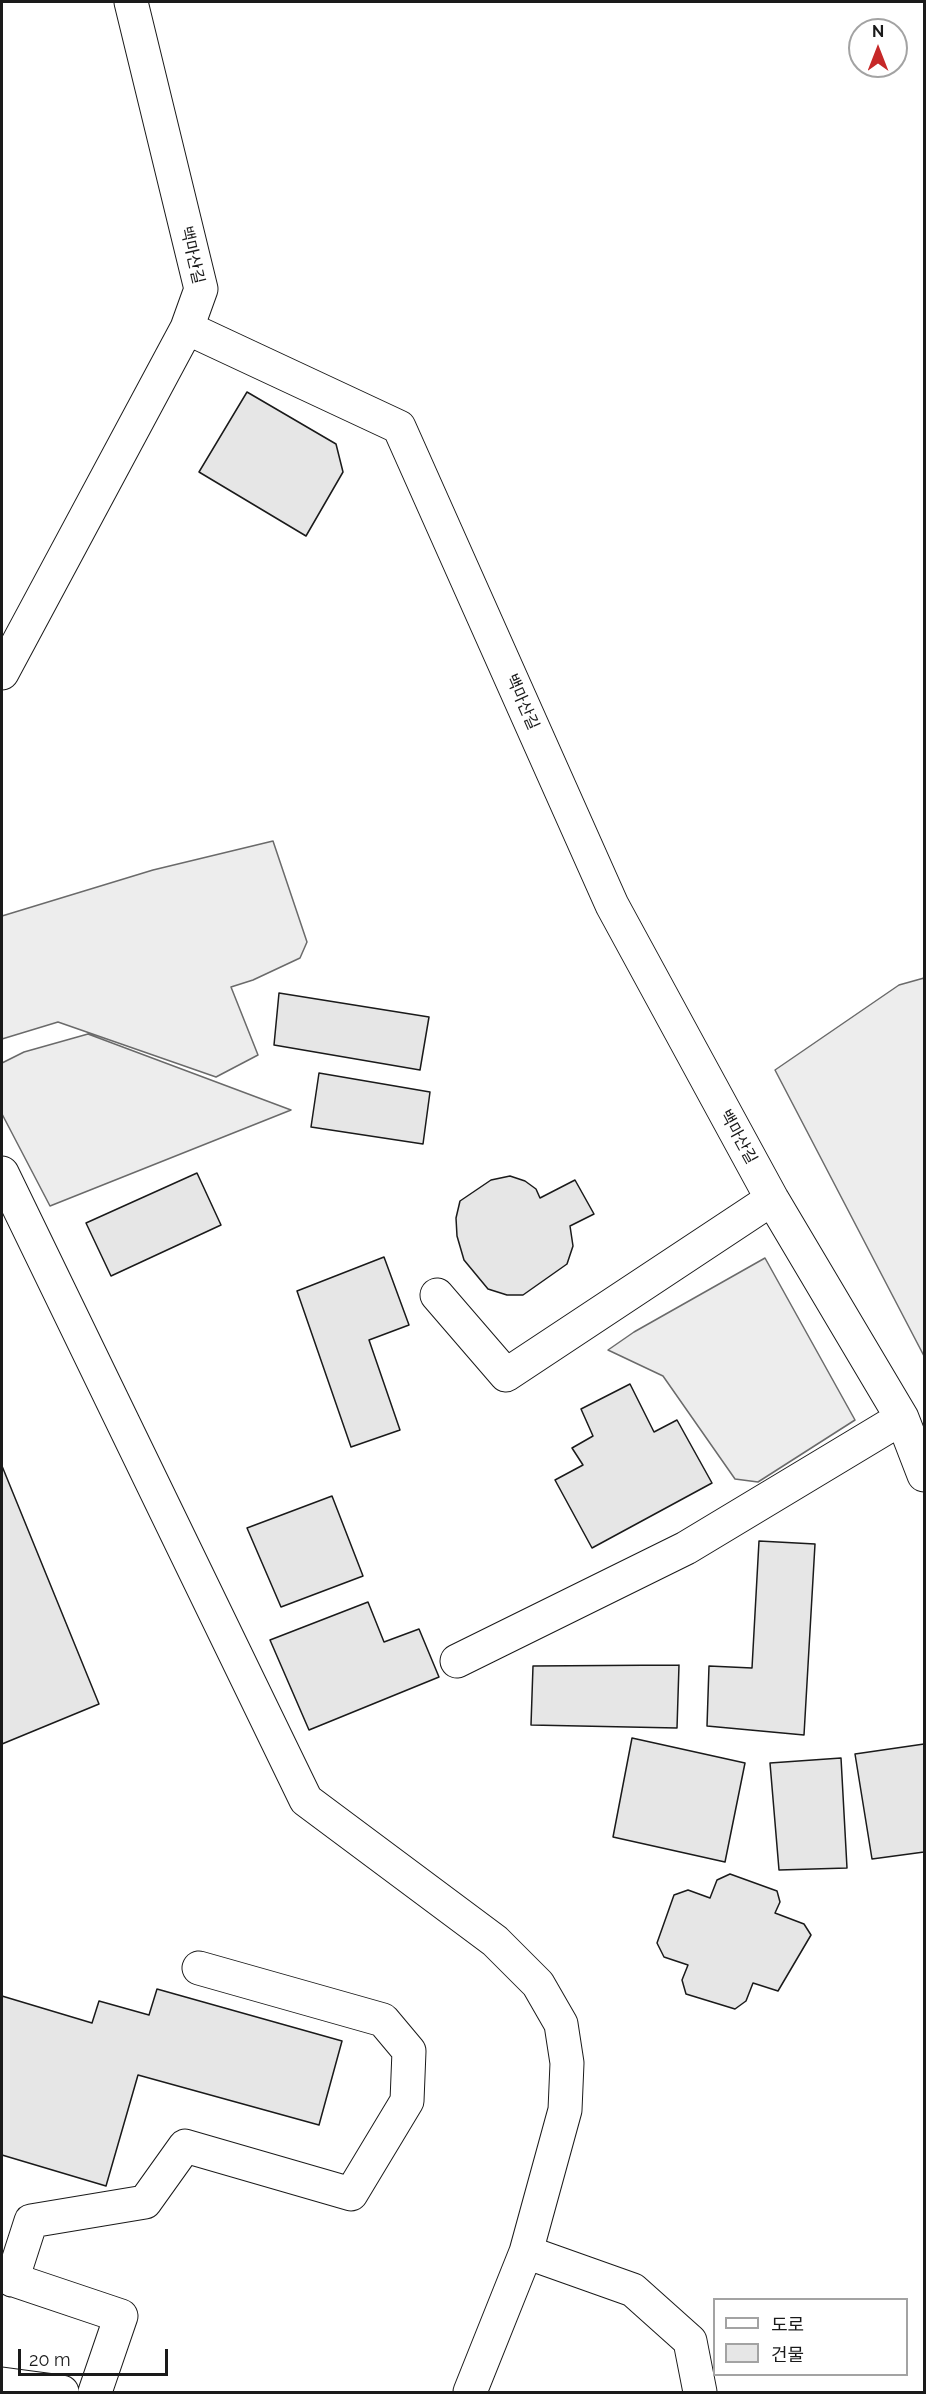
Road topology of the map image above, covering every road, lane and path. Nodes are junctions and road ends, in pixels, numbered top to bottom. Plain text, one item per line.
1 (131, 2) edge
2 (187, 328) junction
3 (2, 673) edge
4 (2, 1173) edge
5 (772, 1199) junction
6 (437, 1294) dead end
7 (902, 1418) junction
8 (924, 1475) edge
9 (457, 1661) dead end
10 (199, 1968) dead end
11 (526, 2252) junction
12 (7, 2278) edge
13 (2, 2384) edge
14 (62, 2392) edge
15 (95, 2392) edge
16 (470, 2392) edge
17 (700, 2392) edge

1 - 2 street, 백마산길
2 - 3 street
2 - 5 street, 백마산길
4 - 11 street
5 - 6 street
5 - 7 street, 백마산길
7 - 8 street, 백마산길
7 - 9 street
10 - 12 street
11 - 16 street
11 - 17 street
12 - 15 street
13 - 14 street

